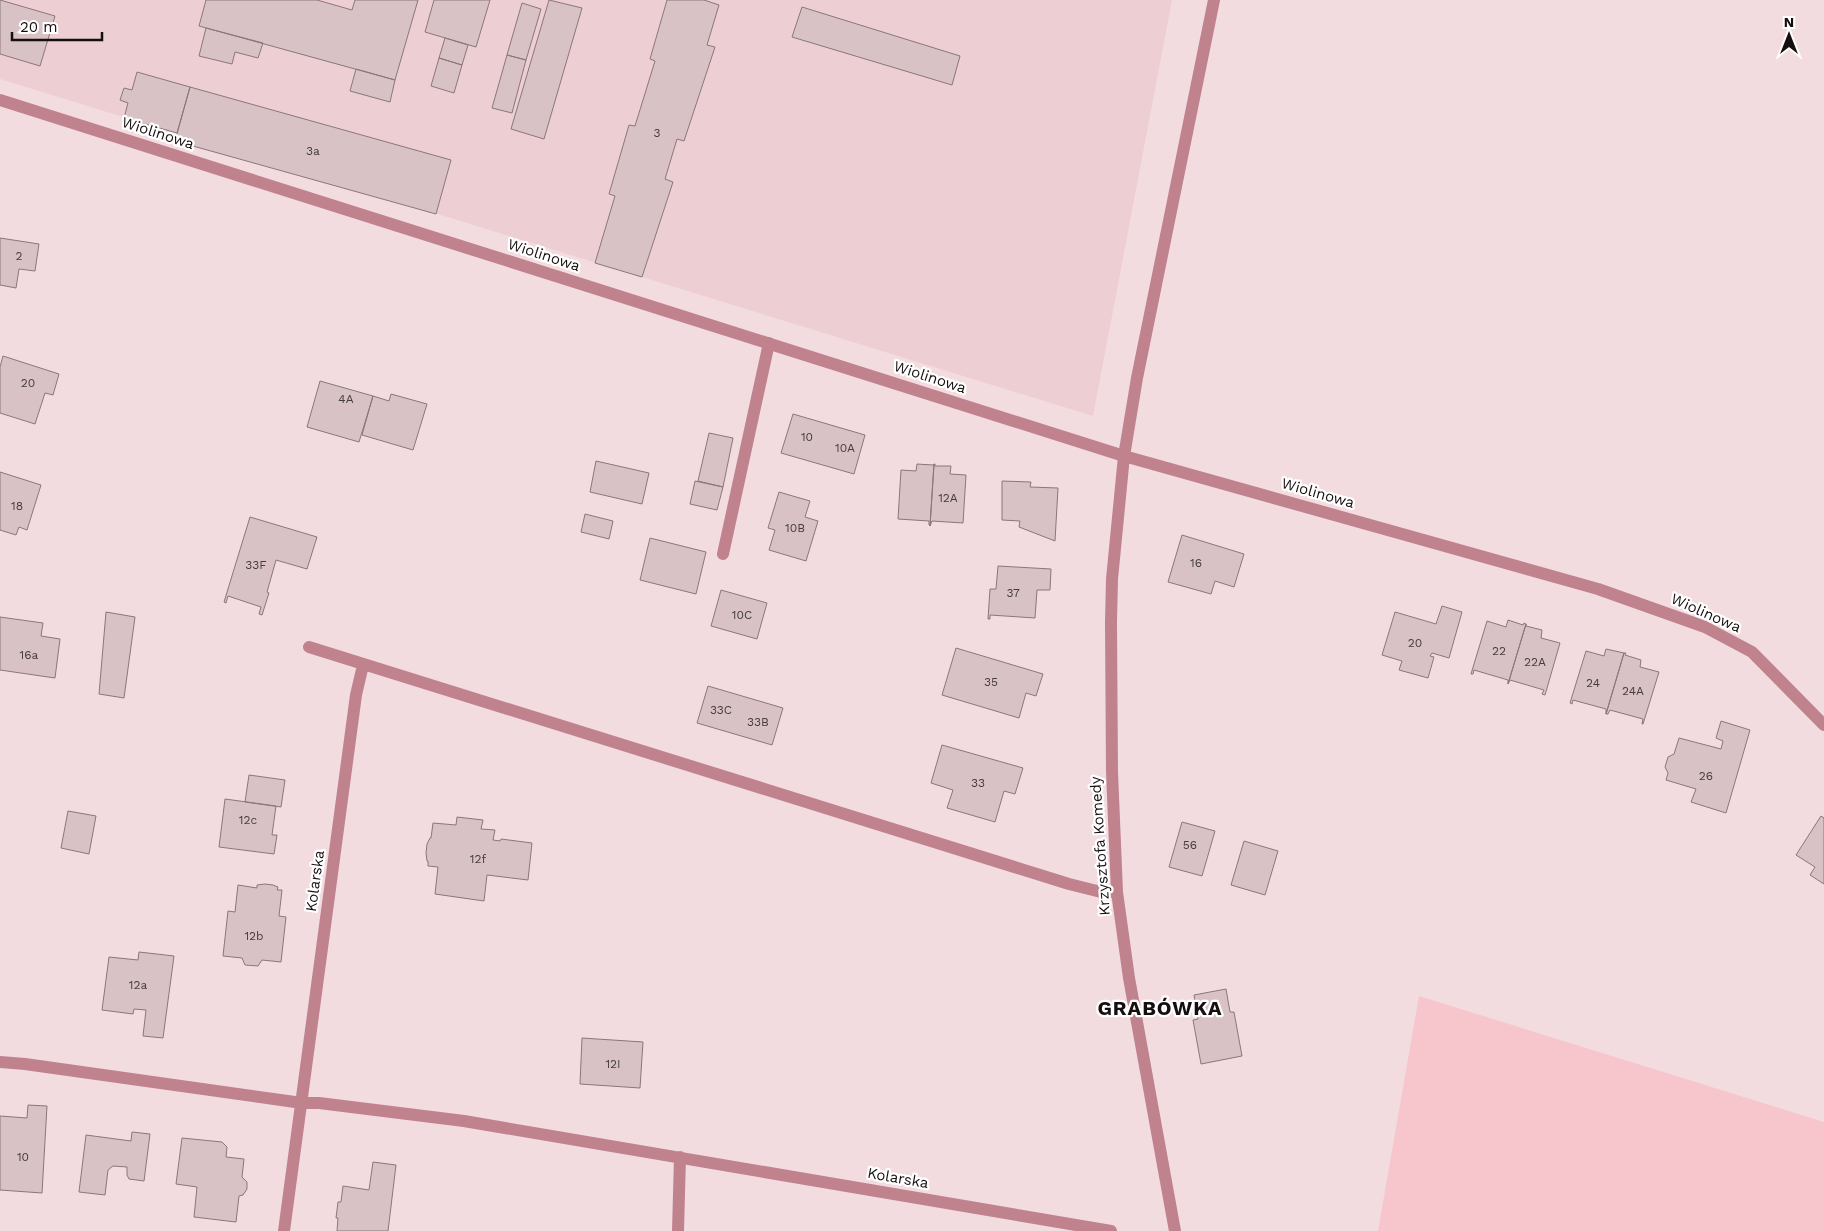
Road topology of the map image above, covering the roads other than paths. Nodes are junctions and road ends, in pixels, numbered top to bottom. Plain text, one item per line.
1 (1214, 0) edge
2 (0, 100) edge
3 (769, 343) junction
4 (1124, 456) junction
5 (723, 554) dead end
6 (309, 647) dead end
7 (363, 664) junction
8 (1824, 725) edge
9 (1117, 892) junction
10 (0, 1062) edge
11 (302, 1103) junction
12 (680, 1157) junction
13 (284, 1231) edge
14 (678, 1231) edge
15 (1111, 1231) edge
16 (1175, 1231) edge

1 - 4 street, Krzysztofa Komedy
2 - 3 street, Wiolinowa
3 - 4 street, Wiolinowa
3 - 5 street
4 - 8 street, Wiolinowa
4 - 9 street, Krzysztofa Komedy
6 - 7 street
7 - 9 street
7 - 11 street, Kolarska
9 - 16 street, Krzysztofa Komedy
10 - 11 street, Kolarska
11 - 12 street, Kolarska
11 - 13 street, Kolarska
12 - 14 street
12 - 15 street, Kolarska

